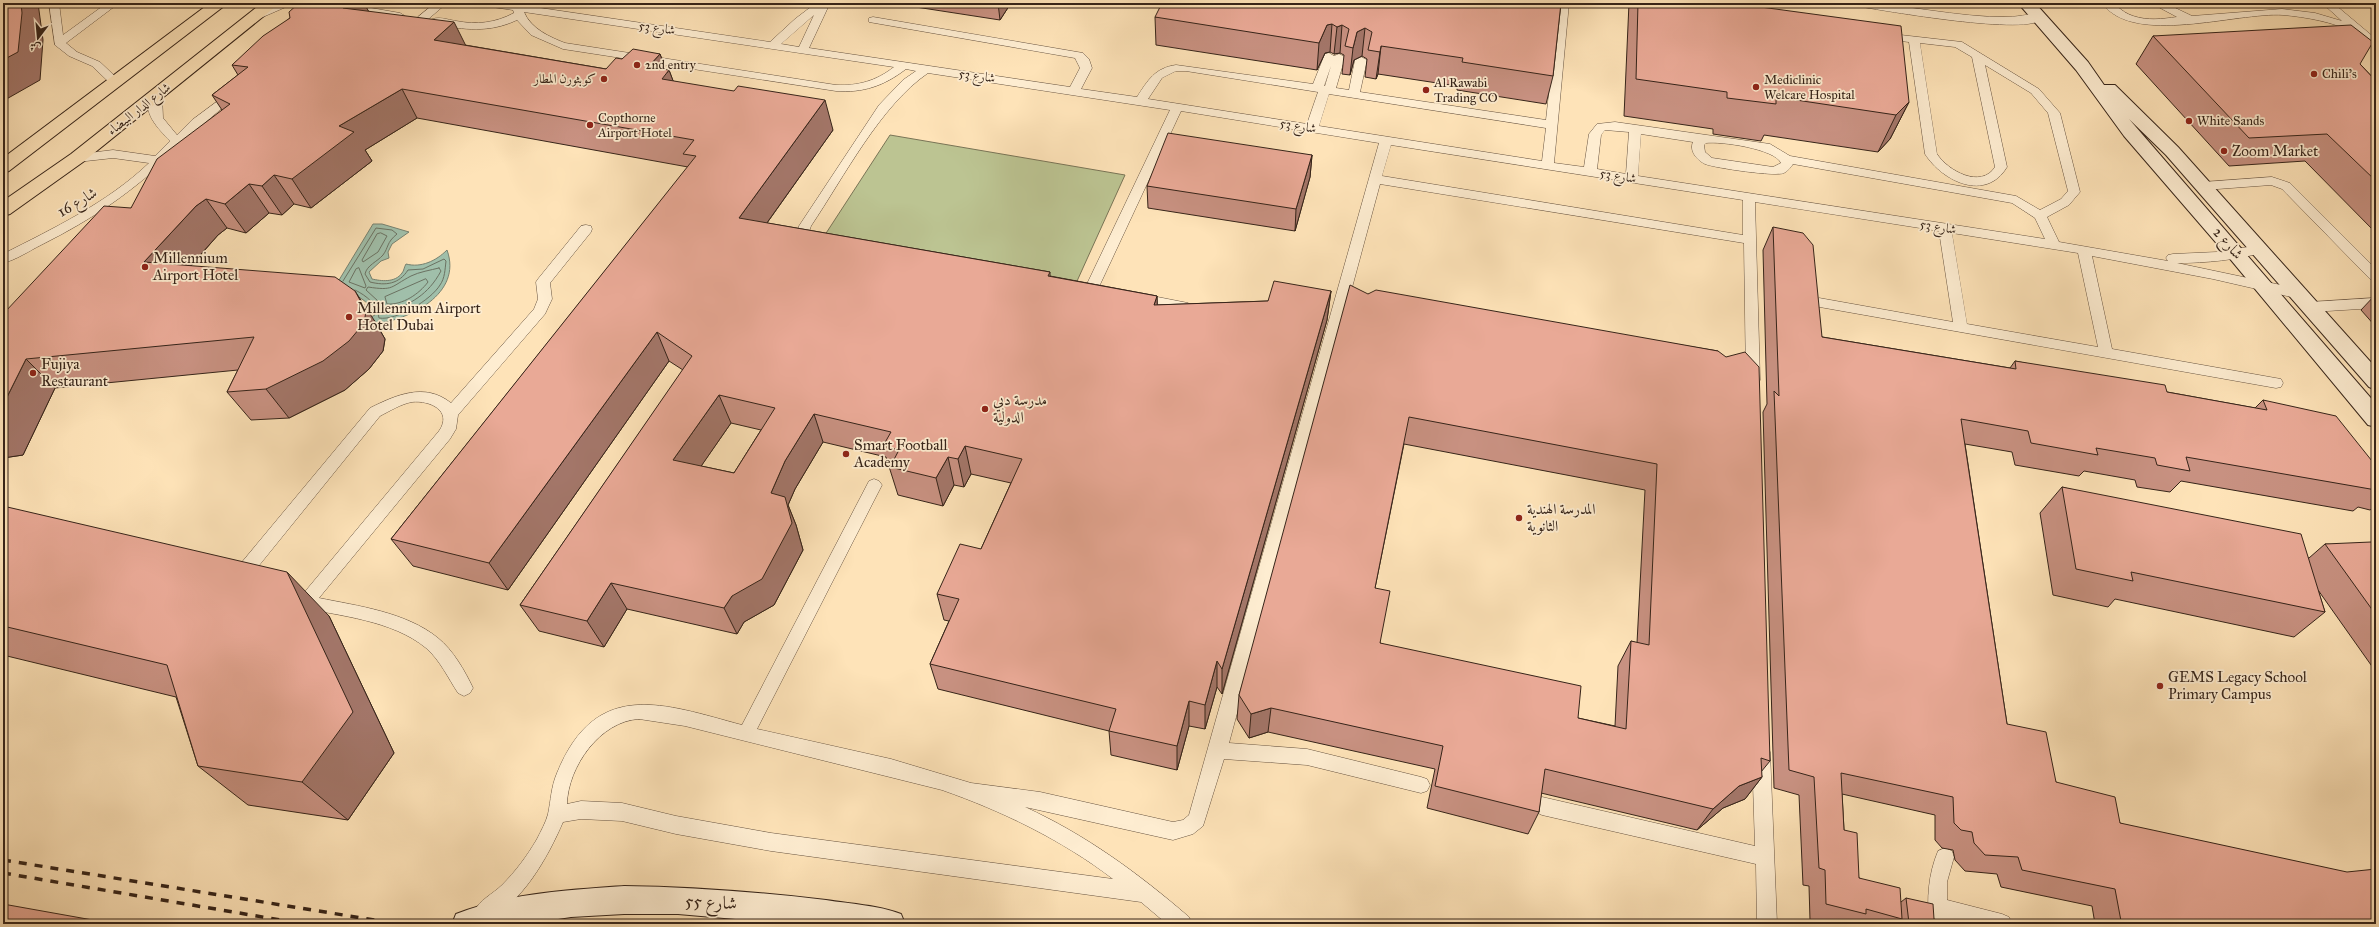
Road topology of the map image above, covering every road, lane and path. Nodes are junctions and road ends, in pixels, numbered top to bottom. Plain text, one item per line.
1 (114, 3) edge
2 (220, 3) edge
3 (272, 3) edge
4 (290, 3) edge
5 (442, 3) edge
6 (485, 3) edge
7 (824, 3) edge
8 (1564, 3) edge
9 (1856, 3) edge
10 (2026, 3) edge
11 (2107, 3) edge
12 (2156, 3) edge
13 (2327, 3) edge
14 (56, 4) edge
15 (347, 7) edge
16 (518, 12) junction
17 (1957, 17) junction
18 (252, 18) junction
19 (2039, 18) junction
20 (422, 19) junction
21 (873, 20) dead end
22 (2191, 20) junction
23 (2358, 30) junction
24 (1870, 35) edge
25 (1914, 39) junction
26 (59, 43) junction
27 (1958, 44) junction
28 (774, 45) junction
29 (2376, 45) edge
30 (803, 50) junction
31 (1977, 56) junction
32 (1334, 57) dead end
33 (1361, 60) dead end
34 (904, 65) junction
35 (2082, 66) junction
36 (926, 69) junction
37 (239, 82) edge
38 (116, 83) junction
39 (1324, 89) junction
40 (1074, 91) junction
41 (1354, 94) junction
42 (156, 96) junction
43 (1141, 101) junction
44 (1176, 107) junction
45 (1552, 125) junction
46 (1312, 128) junction
47 (1635, 129) junction
48 (1386, 140) junction
49 (1703, 140) junction
50 (177, 141) junction
51 (77, 158) junction
52 (158, 160) junction
53 (1786, 160) junction
54 (177, 162) edge
55 (1548, 165) junction
56 (3, 166) edge
57 (1590, 172) junction
58 (1632, 178) junction
59 (1376, 179) junction
60 (2204, 186) junction
61 (1749, 197) junction
62 (3, 210) edge
63 (2040, 215) junction
64 (1945, 228) junction
65 (586, 229) dead end
66 (1750, 240) junction
67 (2055, 246) junction
68 (2260, 248) junction
69 (819, 250) edge
70 (2084, 250) junction
71 (2110, 254) junction
72 (2238, 255) junction
73 (3, 259) edge
74 (2376, 277) edge
75 (2264, 285) junction
76 (1091, 289) junction
77 (1106, 292) edge
78 (1122, 295) edge
79 (1067, 296) edge
80 (2305, 301) junction
81 (1819, 303) edge
82 (2376, 303) edge
83 (1200, 311) edge
84 (1961, 328) junction
85 (2106, 353) junction
86 (2376, 382) edge
87 (2276, 383) dead end
88 (1753, 395) edge
89 (450, 413) junction
90 (2376, 419) edge
91 (874, 485) dead end
92 (236, 585) edge
93 (284, 596) edge
94 (306, 602) junction
95 (464, 688) dead end
96 (746, 734) junction
97 (1761, 737) edge
98 (1218, 750) junction
99 (1421, 785) dead end
100 (967, 791) junction
101 (1542, 806) edge
102 (557, 814) junction
103 (1764, 857) junction
104 (1945, 858) dead end
105 (1147, 893) junction
106 (1938, 915) edge
107 (805, 917) edge
108 (467, 924) edge
109 (891, 924) edge
110 (1182, 924) edge
111 (1767, 924) edge
112 (2002, 924) edge

1 - 26 lane
2 - 38 main road
3 - 18 main road, شارع الدار البيضاء
4 - 18 lane
5 - 20 lane
6 - 16 lane, شارع 53
7 - 28 lane
7 - 30 lane
8 - 45 lane
9 - 17 lane
10 - 19 street, شارع 2
11 - 22 lane
12 - 22 lane
13 - 23 lane
14 - 26 lane
15 - 20 lane
16 - 20 lane
16 - 28 lane, شارع 53
16 - 34 lane
17 - 19 lane
17 - 27 lane
18 - 42 main road, شارع الدار البيضاء
19 - 35 street, شارع 2
21 - 40 lane
22 - 23 lane
23 - 29 lane
24 - 25 lane
25 - 27 lane
25 - 31 lane
26 - 38 lane
27 - 31 lane
28 - 30 lane, شارع 53
30 - 34 lane, شارع 53
31 - 63 lane
32 - 39 lane
33 - 41 lane
34 - 36 lane, شارع 53
35 - 60 street, شارع 2
35 - 72 street, شارع 2
36 - 40 lane, شارع 53
36 - 69 lane
37 - 50 lane, شارع 16
38 - 56 main road
39 - 41 lane
39 - 43 lane
39 - 46 lane
40 - 43 lane, شارع 53
41 - 45 lane
42 - 50 lane
42 - 51 main road, شارع الدار البيضاء
43 - 44 lane, شارع 53
44 - 46 lane, شارع 53
44 - 76 lane
45 - 55 lane
46 - 48 lane, شارع 53
47 - 49 lane
47 - 57 lane
47 - 58 lane
48 - 55 lane, شارع 53
48 - 59 lane
49 - 53 lane
49 - 53 lane
50 - 52 lane, شارع 16
50 - 54 lane
51 - 52 lane
51 - 62 main road, شارع الدار البيضاء
52 - 73 lane, شارع 16
53 - 63 lane
55 - 57 lane, شارع 53
57 - 58 lane, شارع 53
58 - 61 lane, شارع 53
59 - 66 lane
59 - 98 lane
60 - 68 street, شارع 2
60 - 74 lane
61 - 64 lane, شارع 53
61 - 66 lane
63 - 67 lane
64 - 67 lane, شارع 53
64 - 84 lane
65 - 89 lane
66 - 88 lane
67 - 70 lane, شارع 53
68 - 72 lane, شارع 53
68 - 80 street, شارع 2
70 - 71 lane, شارع 53
70 - 85 lane
71 - 72 lane, شارع 53
71 - 75 lane, شارع 53
72 - 75 street, شارع 2
75 - 80 lane, شارع 53
75 - 90 street, شارع 2
76 - 77 lane
76 - 79 lane
78 - 83 lane
80 - 82 lane, شارع 53
80 - 86 street, شارع 2
81 - 84 lane
84 - 85 lane
85 - 87 lane
89 - 92 lane
89 - 94 lane
91 - 96 lane
93 - 94 lane
94 - 95 lane
96 - 100 lane
96 - 102 lane
97 - 103 lane
98 - 99 lane
98 - 100 lane
100 - 105 lane
101 - 103 lane
102 - 105 lane
102 - 108 lane
103 - 111 lane
104 - 106 lane
105 - 110 lane
106 - 112 lane
107 - 108 street, شارع 55
107 - 109 street, شارع 55

